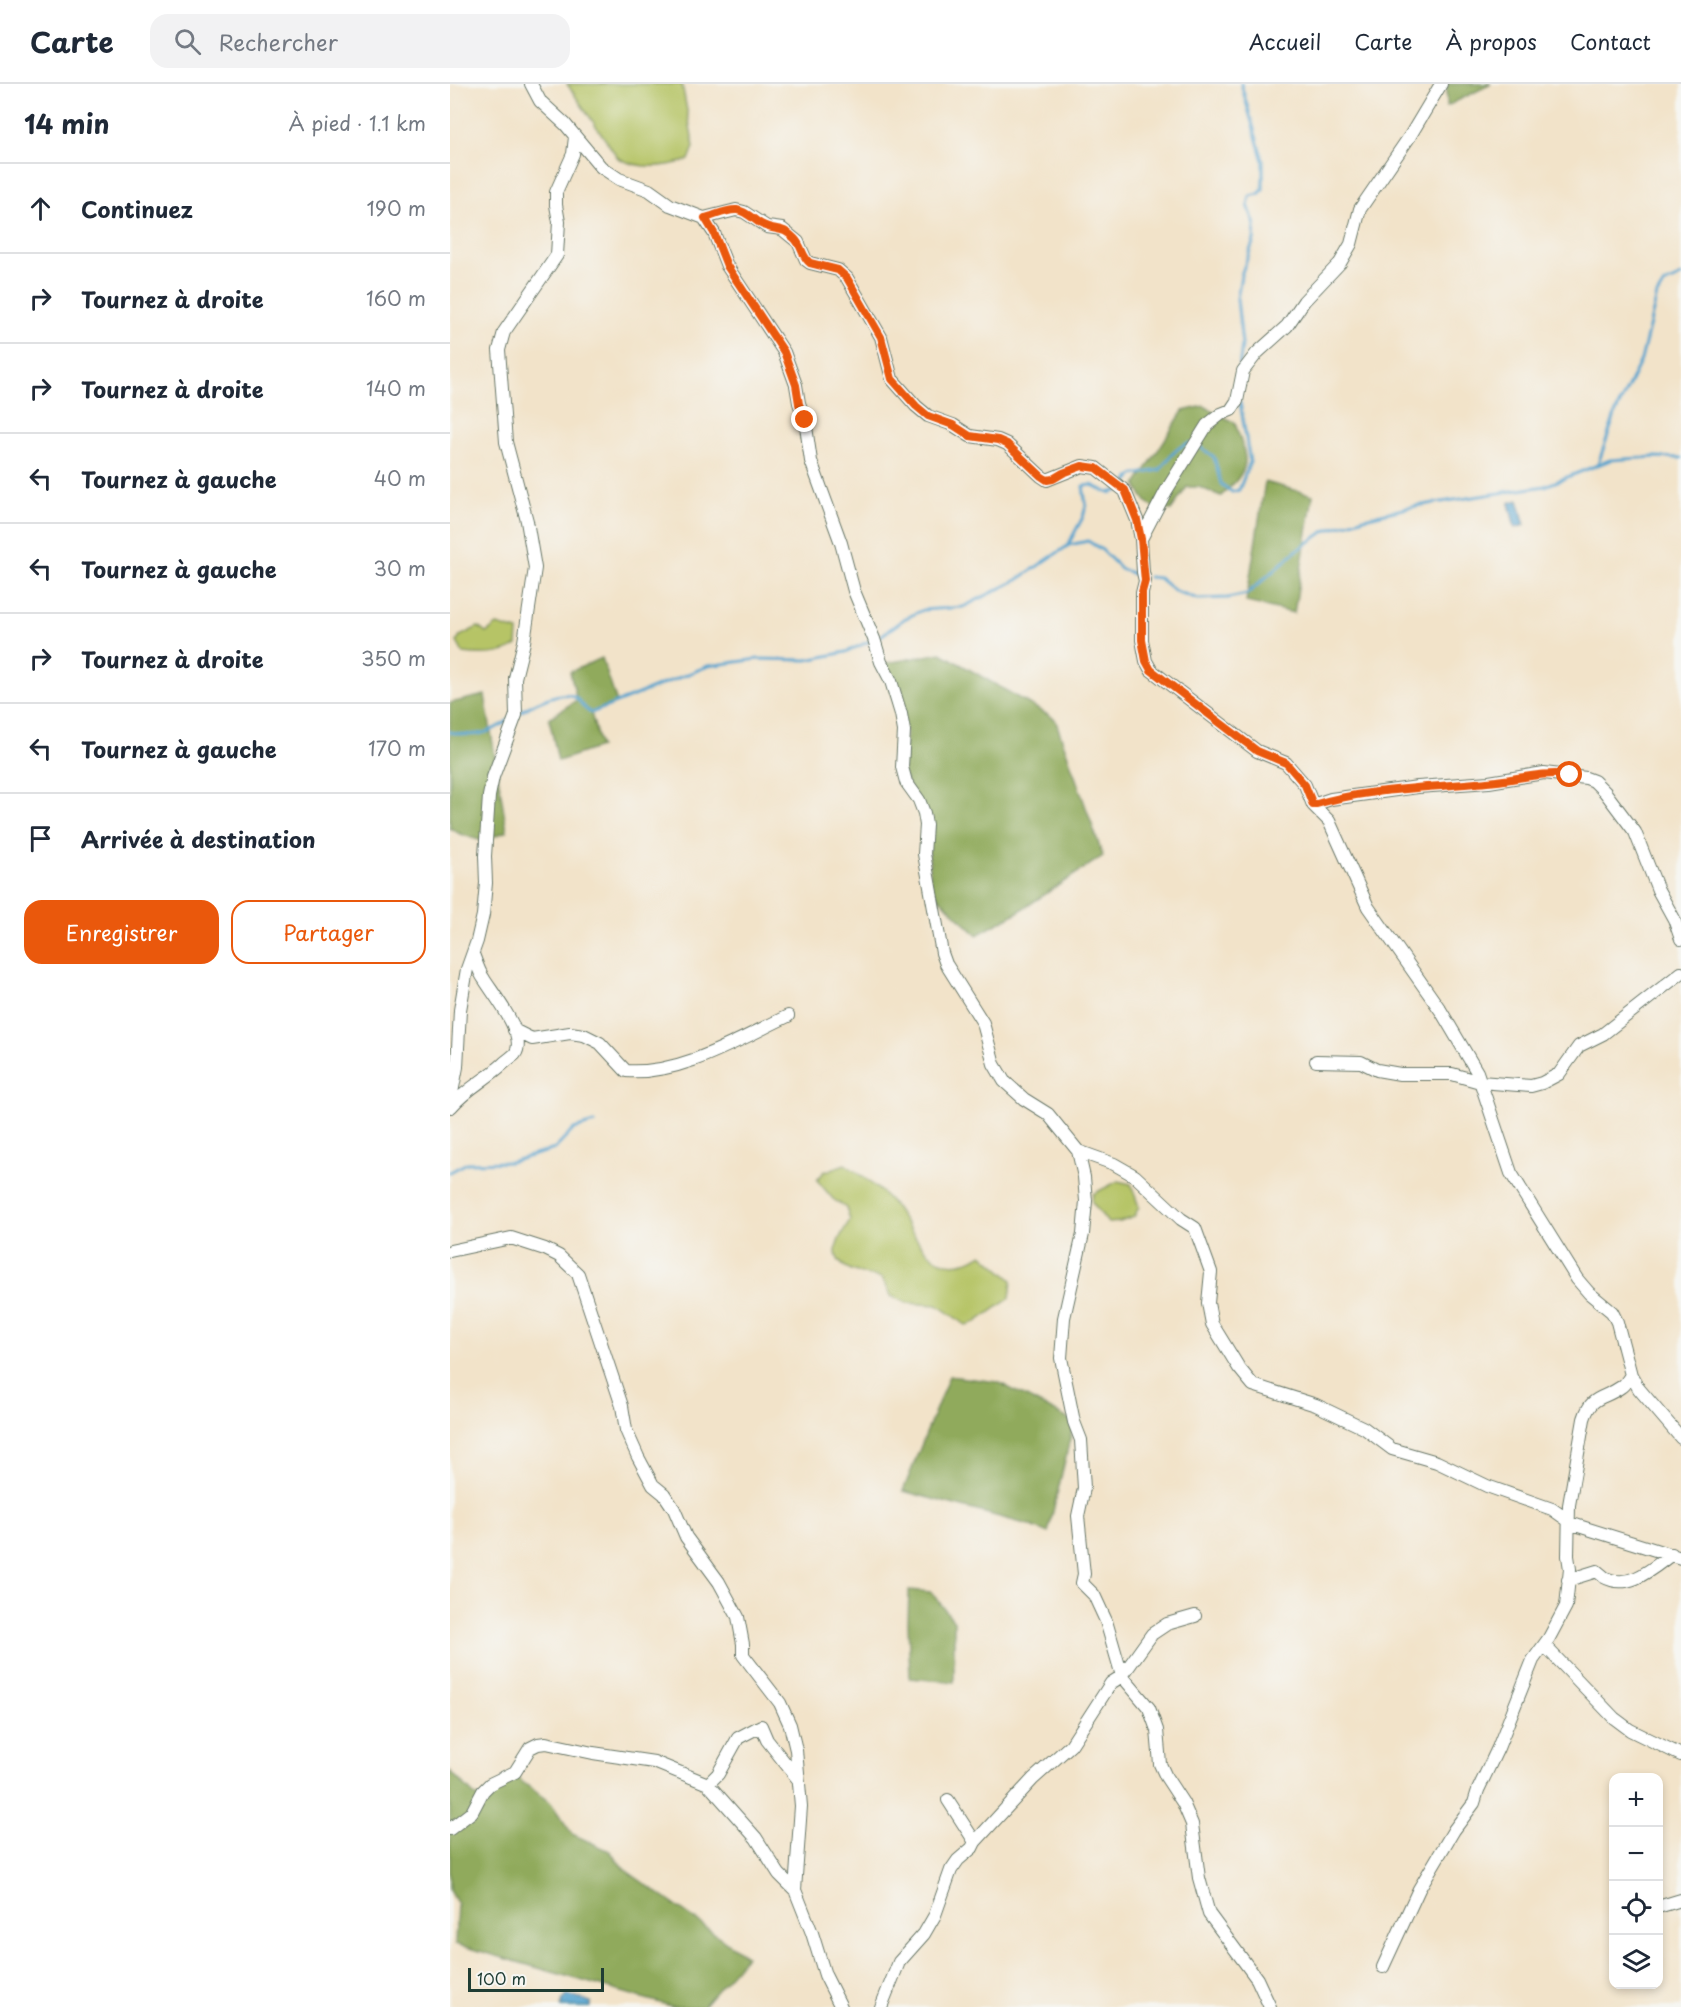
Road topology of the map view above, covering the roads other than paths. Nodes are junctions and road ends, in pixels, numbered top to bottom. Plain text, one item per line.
1 (531, 84) edge
2 (1441, 84) edge
3 (575, 137) junction
4 (705, 218) junction
5 (1141, 539) junction
6 (1313, 805) junction
7 (1681, 939) edge
8 (473, 954) junction
9 (1681, 973) edge
10 (788, 1016) dead end
11 (514, 1030) junction
12 (1316, 1061) dead end
13 (1480, 1082) junction
14 (450, 1103) edge
15 (450, 1108) edge
16 (1078, 1151) junction
17 (450, 1251) edge
18 (1630, 1375) junction
19 (1681, 1438) edge
20 (1569, 1522) junction
21 (1676, 1556) edge
22 (1568, 1580) junction
23 (1195, 1616) dead end
24 (1544, 1645) junction
25 (1122, 1677) junction
26 (1681, 1755) edge
27 (798, 1778) junction
28 (708, 1784) junction
29 (948, 1800) dead end
30 (450, 1830) edge
31 (975, 1842) junction
32 (795, 1890) junction
33 (1681, 1900) edge
34 (1663, 1906) edge
35 (1383, 1967) dead end
36 (841, 2007) edge
37 (881, 2007) edge
38 (1270, 2007) edge

1 - 3 street
2 - 5 street
3 - 4 street
3 - 8 street
4 - 5 street
4 - 16 street
5 - 6 street
6 - 7 street
6 - 13 street
8 - 11 street
8 - 14 street
9 - 13 street
10 - 11 street
11 - 15 street
12 - 13 street
13 - 18 street
16 - 20 street
16 - 25 street
17 - 27 street
18 - 19 street
18 - 20 street
20 - 21 street
20 - 22 street
21 - 22 street
22 - 24 street
23 - 25 street
24 - 26 street
24 - 35 street
25 - 31 street
25 - 38 street
27 - 28 street
27 - 32 street
28 - 30 street
28 - 32 street
29 - 31 street
31 - 37 street
32 - 36 street
33 - 34 street

